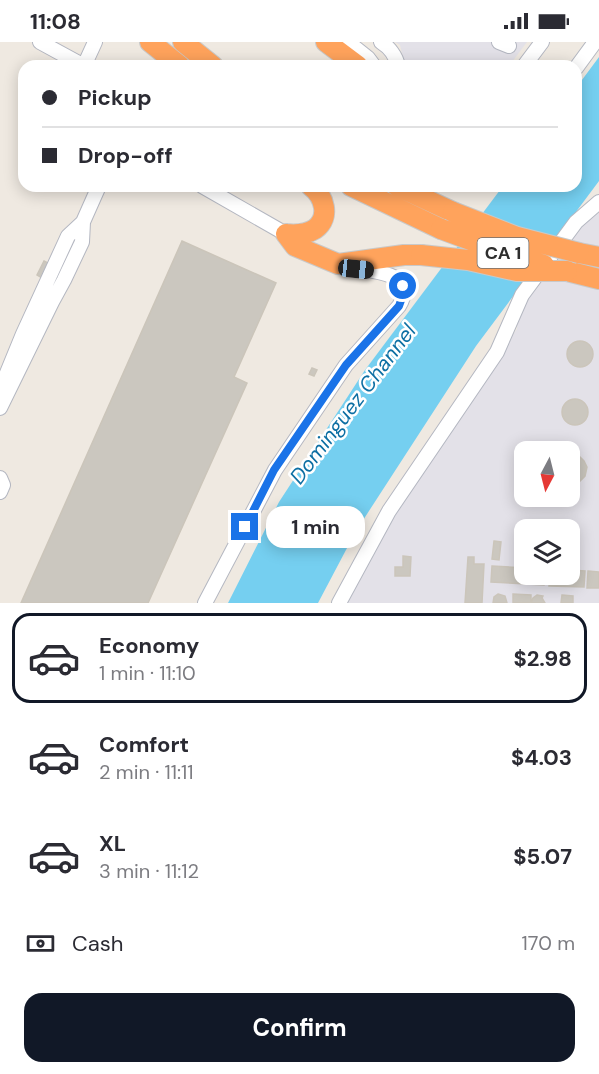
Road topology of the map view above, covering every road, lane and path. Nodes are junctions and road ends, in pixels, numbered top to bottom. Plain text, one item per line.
1 (40, 42) edge
2 (95, 42) edge
3 (148, 42) edge
4 (183, 42) edge
5 (326, 42) edge
6 (348, 42) edge
7 (381, 42) edge
8 (542, 42) edge
9 (595, 42) edge
10 (73, 60) edge
11 (87, 60) edge
12 (160, 60) edge
13 (172, 60) edge
14 (206, 60) edge
15 (350, 60) edge
16 (370, 60) edge
17 (396, 60) edge
18 (529, 60) edge
19 (582, 60) edge
20 (96, 192) edge
21 (212, 192) edge
22 (319, 192) edge
23 (364, 192) edge
24 (411, 192) edge
25 (599, 202) edge
26 (83, 222) junction
27 (286, 234) junction
28 (599, 257) edge
29 (338, 264) junction
30 (567, 271) junction
31 (599, 279) edge
32 (0, 390) edge
33 (0, 408) edge
34 (0, 478) edge
35 (0, 492) edge
36 (205, 603) edge
37 (339, 603) edge

1 - 10 street
2 - 11 street
3 - 12 highway
3 - 13 highway
4 - 14 highway
5 - 15 highway
6 - 16 street
7 - 17 street
8 - 18 street
9 - 19 street
20 - 26 street
21 - 27 street
22 - 27 highway
23 - 30 highway, CA 1, bridge
24 - 28 highway, CA 1, bridge
25 - 37 street
26 - 32 street
26 - 33 street
27 - 29 highway
29 - 30 highway, bridge
29 - 36 street
30 - 31 highway, CA 1
34 - 35 street

